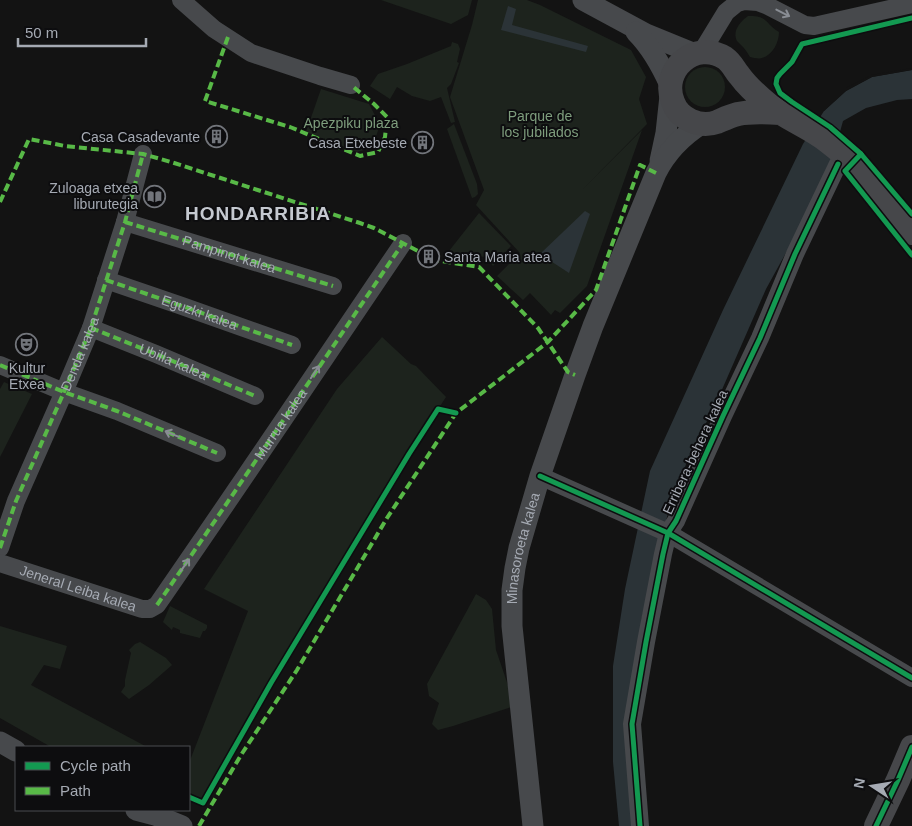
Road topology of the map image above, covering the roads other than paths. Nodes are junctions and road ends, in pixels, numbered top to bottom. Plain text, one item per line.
1 (181, 0) edge
2 (583, 0) edge
3 (912, 4) edge
4 (732, 7) edge
5 (631, 27) junction
6 (698, 53) junction
7 (732, 66) junction
8 (351, 85) dead end
9 (670, 90) junction
10 (780, 113) junction
11 (726, 117) junction
12 (703, 123) junction
13 (143, 154) dead end
14 (846, 164) junction
15 (656, 173) junction
16 (125, 222) junction
17 (912, 233) edge
18 (403, 243) dead end
19 (106, 280) junction
20 (333, 286) dead end
21 (91, 328) junction
22 (292, 345) dead end
23 (0, 365) edge
24 (64, 392) junction
25 (256, 396) dead end
26 (217, 453) dead end
27 (540, 476) junction
28 (667, 532) junction
29 (0, 548) edge
30 (0, 563) edge
31 (157, 605) joint
32 (912, 678) edge
33 (0, 742) edge
34 (912, 747) edge
35 (15, 750) edge
36 (912, 773) edge
37 (140, 811) edge
38 (182, 826) edge
39 (533, 826) edge
40 (640, 826) edge
41 (876, 826) edge
42 (886, 826) edge

1 - 8 street
2 - 5 street
4 -> 3 street
4 - 6 street
4 - 7 street
5 - 6 street
5 - 9 street
6 - 7 main road
6 - 9 main road
7 - 10 main road
7 - 11 main road
9 - 12 main road
9 - 15 street, Minasoroeta kalea
10 - 11 main road
10 - 14 main road
11 - 12 main road
12 - 15 street, Minasoroeta kalea
13 - 16 street, Denda kalea
14 - 17 main road
14 - 28 street, Erribera-behera kalea
15 - 27 street, Minasoroeta kalea
16 - 19 street, Denda kalea
16 - 20 street, Pampinot kalea
31 -> 18 street, Murrua kalea
19 - 21 street, Denda kalea
19 - 22 street, Eguzki kalea
21 - 24 street, Denda kalea
21 - 25 street, Ubilla kalea
23 - 24 street
26 -> 24 street
24 - 29 street, Denda kalea
27 - 28 street
27 - 39 street, Minasoroeta kalea
28 - 32 street
28 - 40 street, Erribera-behera kalea
30 - 31 street, Jeneral Leiba kalea
33 - 35 street
34 - 41 main road
36 - 42 main road
37 - 38 street

